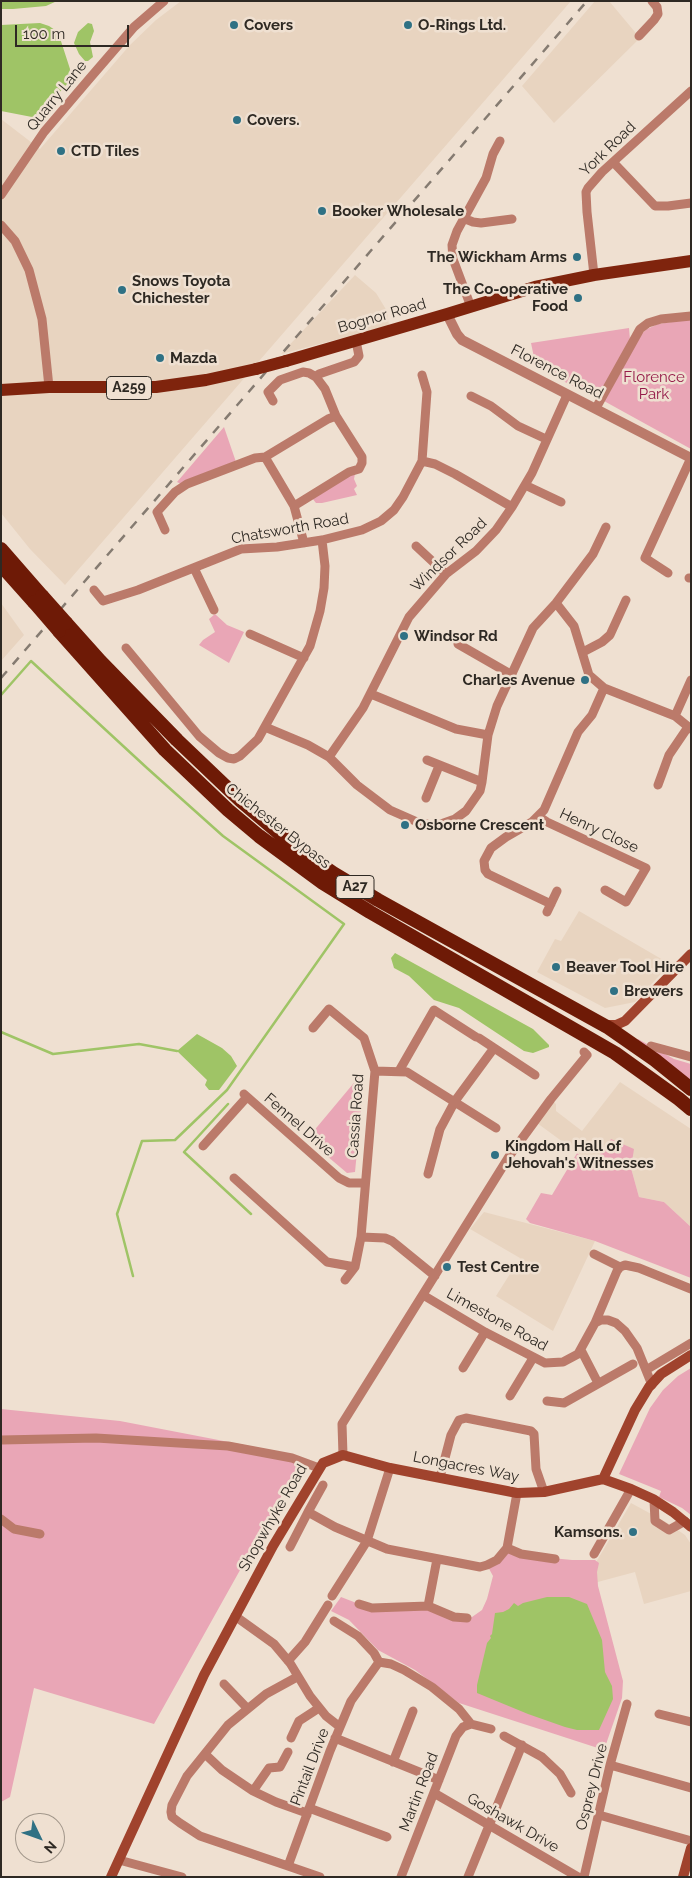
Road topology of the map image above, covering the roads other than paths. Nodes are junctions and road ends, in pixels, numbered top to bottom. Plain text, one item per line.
1 (164, 1) edge
2 (652, 1) edge
3 (639, 36) dead end
4 (691, 91) edge
5 (500, 141) dead end
6 (612, 162) junction
7 (1, 195) edge
8 (691, 203) edge
9 (463, 218) junction
10 (512, 219) dead end
11 (1, 225) edge
12 (691, 262) edge
13 (594, 275) junction
14 (470, 307) junction
15 (447, 314) junction
16 (691, 316) edge
17 (356, 341) junction
18 (422, 375) dead end
19 (316, 377) junction
20 (49, 387) junction
21 (1, 390) edge
22 (567, 395) junction
23 (471, 396) dead end
24 (273, 401) dead end
25 (596, 408) junction
26 (336, 416) junction
27 (546, 439) junction
28 (265, 457) junction
29 (691, 458) edge
30 (422, 461) junction
31 (524, 485) junction
32 (561, 502) dead end
33 (294, 506) junction
34 (512, 507) junction
35 (606, 527) dead end
36 (165, 530) dead end
37 (322, 540) junction
38 (304, 543) junction
39 (416, 546) dead end
40 (1, 549) edge
41 (1, 565) edge
42 (194, 568) junction
43 (668, 573) dead end
44 (446, 574) junction
45 (94, 590) dead end
46 (38, 599) junction
47 (626, 600) dead end
48 (556, 602) junction
49 (214, 610) dead end
50 (62, 627) junction
51 (250, 634) dead end
52 (458, 644) dead end
53 (126, 648) dead end
54 (583, 652) junction
55 (304, 658) junction
56 (512, 675) junction
57 (691, 680) edge
58 (604, 688) junction
59 (371, 694) junction
60 (675, 716) junction
61 (265, 727) junction
62 (690, 728) edge
63 (488, 735) junction
64 (329, 757) junction
65 (427, 760) dead end
66 (439, 766) junction
67 (482, 782) junction
68 (658, 785) dead end
69 (426, 798) dead end
70 (538, 816) junction
71 (556, 890) dead end
72 (605, 890) dead end
73 (691, 954) edge
74 (626, 1020) junction
75 (604, 1025) junction
76 (313, 1028) dead end
77 (631, 1042) junction
78 (651, 1046) dead end
79 (494, 1048) junction
80 (584, 1052) dead end
81 (691, 1057) edge
82 (374, 1071) junction
83 (399, 1071) junction
84 (535, 1075) dead end
85 (691, 1089) edge
86 (455, 1102) junction
87 (691, 1109) edge
88 (496, 1128) dead end
89 (203, 1146) dead end
90 (428, 1174) dead end
91 (234, 1178) dead end
92 (366, 1183) junction
93 (361, 1236) junction
94 (594, 1254) dead end
95 (355, 1267) junction
96 (620, 1267) junction
97 (434, 1276) junction
98 (345, 1280) dead end
99 (691, 1290) edge
100 (423, 1295) junction
101 (595, 1323) junction
102 (485, 1332) junction
103 (691, 1343) edge
104 (581, 1350) junction
105 (691, 1355) edge
106 (533, 1358) junction
107 (634, 1364) dead end
108 (463, 1368) dead end
109 (646, 1370) junction
110 (598, 1383) junction
111 (652, 1385) junction
112 (510, 1396) dead end
113 (547, 1401) dead end
114 (1, 1440) edge
115 (344, 1454) junction
116 (319, 1468) junction
117 (390, 1468) junction
118 (440, 1477) junction
119 (603, 1479) junction
120 (323, 1485) dead end
121 (631, 1489) junction
122 (544, 1492) junction
123 (517, 1493) junction
124 (654, 1500) junction
125 (308, 1512) junction
126 (1, 1519) edge
127 (688, 1524) edge
128 (40, 1534) dead end
129 (367, 1540) junction
130 (290, 1547) dead end
131 (506, 1548) junction
132 (594, 1554) dead end
133 (437, 1559) junction
134 (555, 1559) dead end
135 (332, 1596) dead end
136 (359, 1604) dead end
137 (328, 1605) dead end
138 (428, 1606) junction
139 (236, 1616) junction
140 (467, 1618) dead end
141 (334, 1621) dead end
142 (288, 1661) junction
143 (380, 1662) junction
144 (297, 1677) junction
145 (224, 1684) dead end
146 (627, 1704) dead end
147 (247, 1708) junction
148 (319, 1708) junction
149 (413, 1711) dead end
150 (659, 1714) dead end
151 (691, 1722) edge
152 (471, 1724) junction
153 (340, 1727) junction
154 (492, 1729) dead end
155 (504, 1736) dead end
156 (291, 1738) dead end
157 (335, 1738) junction
158 (522, 1745) junction
159 (288, 1752) dead end
160 (205, 1754) junction
161 (393, 1762) junction
162 (610, 1765) junction
163 (439, 1780) junction
164 (691, 1788) edge
165 (253, 1791) junction
166 (434, 1792) junction
167 (571, 1793) dead end
168 (308, 1812) junction
169 (599, 1815) junction
170 (489, 1825) junction
171 (387, 1837) dead end
172 (691, 1841) edge
173 (691, 1848) edge
174 (120, 1860) junction
175 (288, 1866) junction
176 (316, 1876) edge
177 (111, 1877) edge
178 (182, 1877) edge
179 (402, 1877) edge
180 (468, 1877) edge
181 (578, 1877) edge
182 (584, 1877) edge
183 (682, 1877) edge

1 - 7 street, Quarry Lane
2 - 3 street
4 - 6 street, York Road
5 - 9 street
6 - 8 street
6 - 13 street, York Road
9 - 10 street
9 - 14 street
11 - 20 street
12 - 13 main road, Bognor Road / A259
13 - 14 main road, Bognor Road / A259
14 - 15 main road, Bognor Road / A259
15 - 17 main road, Bognor Road / A259
15 - 22 street, Florence Road
16 - 25 street
17 - 19 street
17 - 20 main road, Bognor Road / A259, bridge
18 - 30 street, Chatsworth Road
19 - 24 street
19 - 26 street
20 - 21 main road, A259
22 - 25 street, Florence Road
22 - 27 street, Windsor Road
23 - 27 street
25 - 29 street, Florence Road
26 - 28 street
26 - 33 street
27 - 31 street, Windsor Road
28 - 33 street
28 - 36 street
29 - 43 street
30 - 34 street
30 - 37 street, Chatsworth Road
31 - 32 street
31 - 34 street, Windsor Road
33 - 38 street
34 - 44 street, Windsor Road
35 - 48 street
37 - 38 street, Chatsworth Road
37 - 55 street
38 - 42 street, Chatsworth Road
39 - 44 street
40 - 46 highway, Chichester Bypass / A27
41 - 46 highway, Chichester Bypass / A27
42 - 45 street, Chatsworth Road
42 - 49 street
44 - 59 street, Windsor Road
46 - 50 highway, Chichester Bypass / A27, bridge
47 - 54 street
48 - 54 street
48 - 56 street
50 - 75 highway, Chichester Bypass / A27
50 - 87 highway, Chichester Bypass / A27
51 - 55 street
52 - 56 street
53 - 61 street
54 - 58 street
55 - 61 street
56 - 63 street
57 - 60 street
58 - 60 street
58 - 70 street
59 - 63 street
59 - 64 street, Windsor Road
60 - 62 street
61 - 64 street
62 - 68 street
63 - 67 street
64 - 67 street
65 - 66 street
66 - 67 street
66 - 69 street
70 - 71 street
70 - 72 street, Henry Close
73 - 74 main road
74 - 75 main road
74 - 77 main road
75 - 77 highway, Chichester Bypass / A27
76 - 82 street, Cassia Road
77 - 85 highway, Chichester Bypass / A27
78 - 81 street
79 - 83 street
79 - 84 street
79 - 86 street
80 - 97 street
82 - 83 street
82 - 92 street, Cassia Road
83 - 86 street
86 - 88 street
86 - 90 street
89 - 92 street, Fennel Drive
91 - 95 street
92 - 93 street, Cassia Road
93 - 95 street, Cassia Road
93 - 97 street
94 - 96 street
95 - 98 street, Cassia Road
96 - 99 street
96 - 101 street
97 - 100 street
100 - 102 street, Limestone Road
100 - 115 street
101 - 104 street
101 - 109 street
102 - 106 street, Limestone Road
102 - 108 street
103 - 109 street
104 - 106 street, Limestone Road
104 - 110 street
105 - 111 main road
106 - 112 street
107 - 110 street
109 - 111 street
110 - 113 street
111 - 119 main road
114 - 116 street
115 - 116 main road, Shopwhyke Road
115 - 117 main road, Longacres Way
116 - 139 main road, Shopwhyke Road
117 - 118 main road, Longacres Way
117 - 129 street
118 - 122 street
118 - 123 main road, Longacres Way
119 - 121 main road
119 - 122 main road, Longacres Way
120 - 125 street
121 - 124 main road
121 - 132 street
122 - 123 main road, Longacres Way
123 - 131 street
124 - 127 main road
124 - 127 street
125 - 129 street
125 - 130 street
126 - 128 street
129 - 133 street
129 - 135 street
131 - 133 street
131 - 134 street
133 - 138 street
136 - 138 street
137 - 142 street
138 - 140 street
139 - 142 street
139 - 174 main road, Shopwhyke Road
141 - 143 street
142 - 144 street
143 - 152 street
143 - 153 street, Pintail Drive
144 - 147 street
144 - 148 street
145 - 147 street
146 - 162 street, Osprey Drive
147 - 160 street
148 - 153 street
148 - 156 street
149 - 161 street
150 - 151 street
152 - 154 street
152 - 163 street, Martin Road
153 - 157 street, Pintail Drive
155 - 158 street
157 - 161 street
157 - 168 street, Pintail Drive
158 - 167 street
158 - 170 street
159 - 165 street
160 - 165 street
160 - 175 street
161 - 163 street
162 - 164 street
162 - 169 street, Osprey Drive
163 - 166 street, Martin Road
165 - 168 street
166 - 170 street, Goshawk Drive
166 - 179 street, Martin Road
168 - 171 street
168 - 175 street, Pintail Drive
169 - 172 street
169 - 182 street, Osprey Drive
170 - 180 street
170 - 181 street, Goshawk Drive
173 - 183 main road
174 - 177 main road, Shopwhyke Road
174 - 178 street
175 - 176 street

